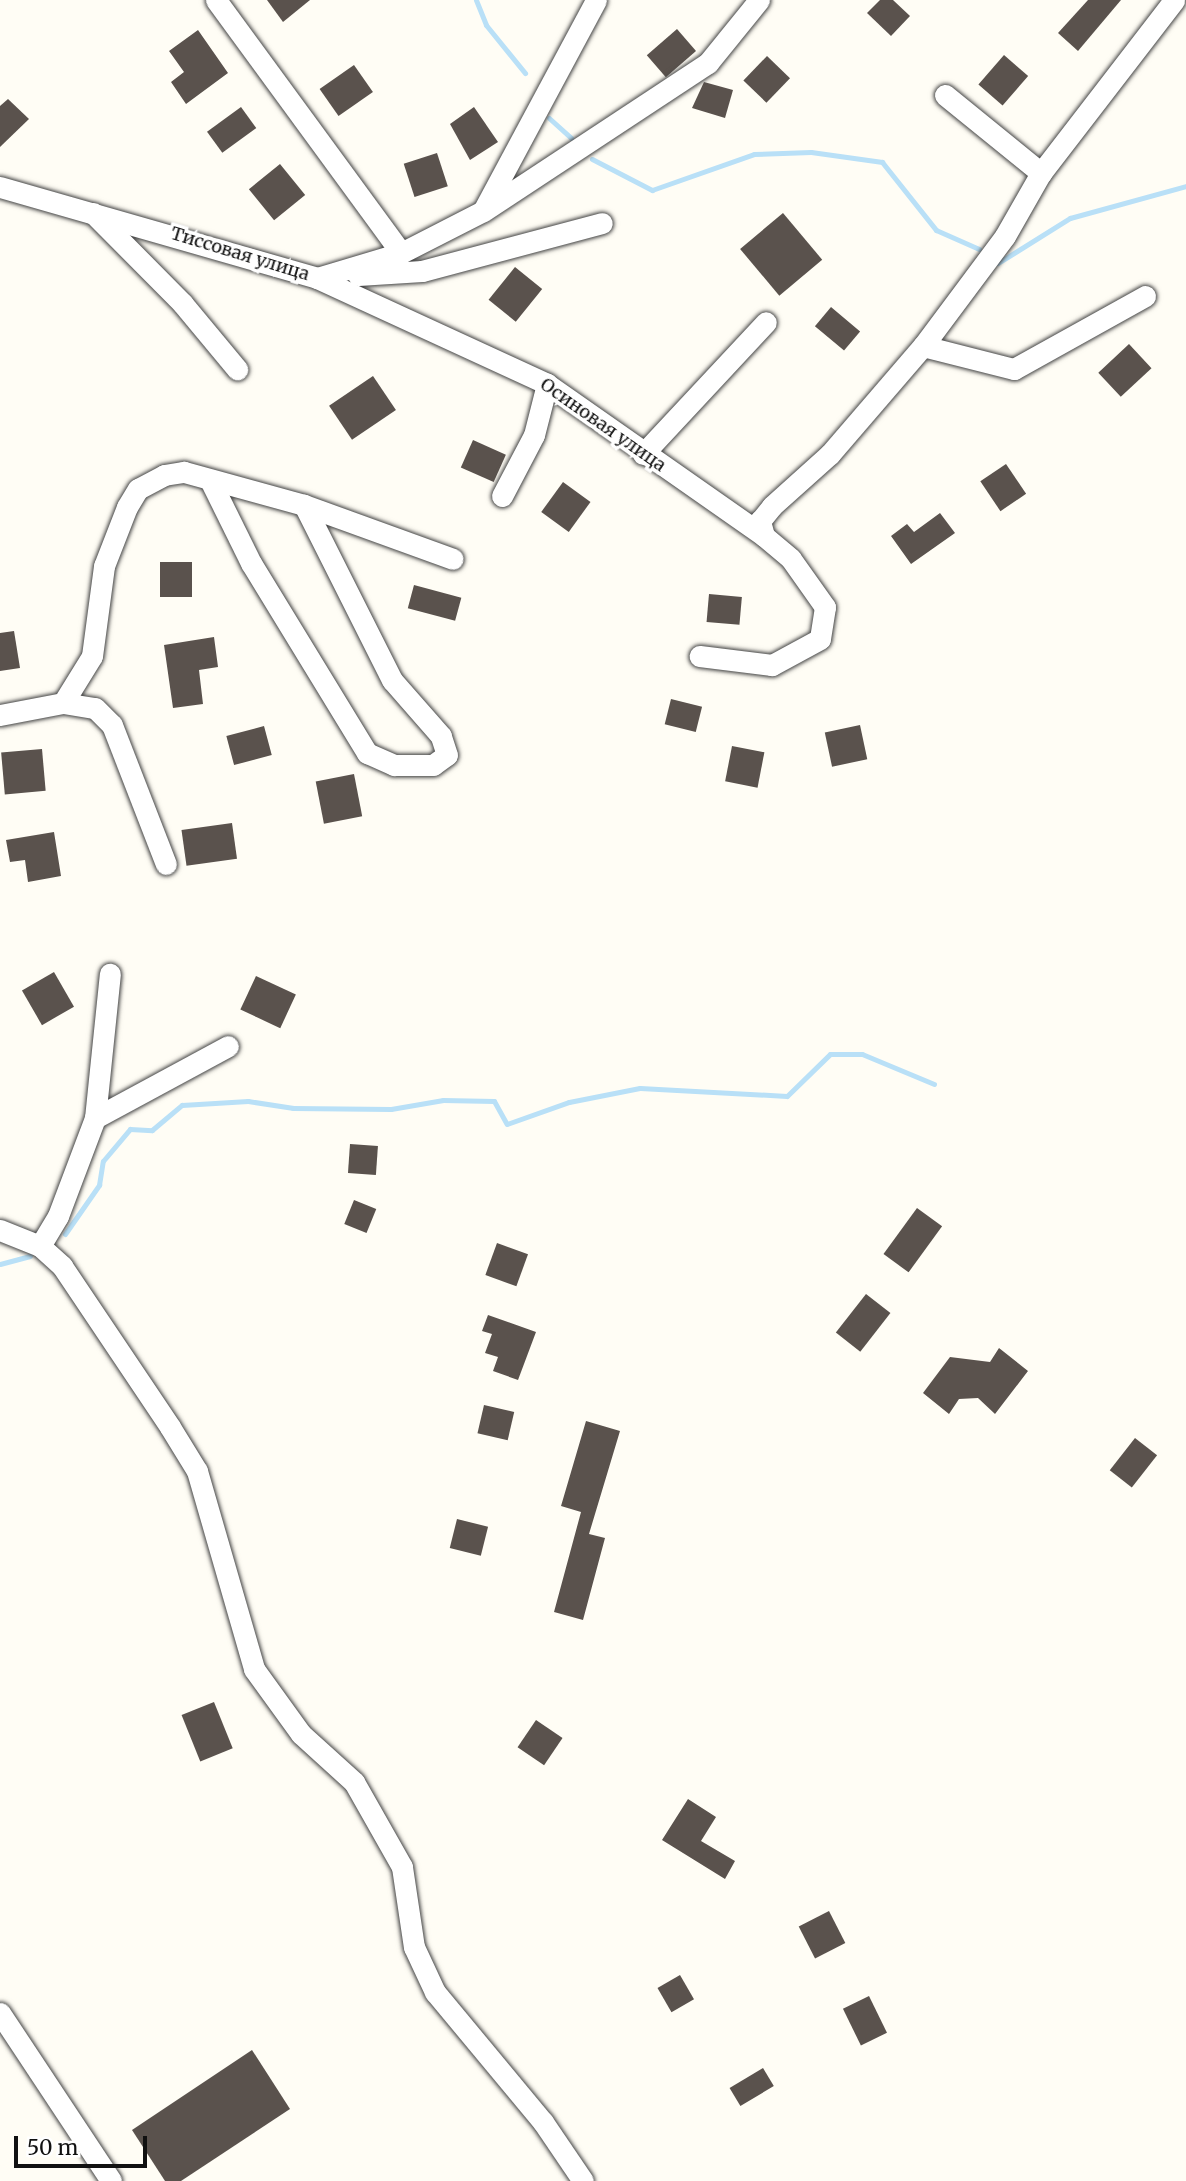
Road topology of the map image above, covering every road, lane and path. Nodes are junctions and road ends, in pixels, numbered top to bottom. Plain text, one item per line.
1 (216, 0) edge
2 (596, 0) edge
3 (759, 0) edge
4 (1174, 0) edge
5 (945, 95) dead end
6 (1041, 173) junction
7 (0, 187) edge
8 (483, 211) junction
9 (92, 212) junction
10 (602, 223) dead end
11 (401, 253) junction
12 (317, 278) junction
13 (1146, 296) dead end
14 (766, 322) dead end
15 (923, 346) junction
16 (237, 369) dead end
17 (547, 384) junction
18 (643, 454) junction
19 (210, 480) junction
20 (502, 496) dead end
21 (304, 505) junction
22 (764, 536) junction
23 (453, 559) dead end
24 (700, 656) dead end
25 (63, 703) junction
26 (0, 715) edge
27 (166, 864) dead end
28 (110, 974) dead end
29 (228, 1046) dead end
30 (95, 1118) junction
31 (0, 1230) edge
32 (40, 1247) junction
33 (0, 2013) edge
34 (111, 2181) edge
35 (583, 2181) edge

1 - 11 street
2 - 8 street
3 - 8 street, Тиссовая улица
4 - 6 street
5 - 6 street
6 - 15 street
7 - 9 street, Тиссовая улица
8 - 11 street, Тиссовая улица
9 - 12 street, Тиссовая улица
9 - 16 street
10 - 12 street
11 - 12 street, Тиссовая улица
12 - 17 street, Осиновая улица
13 - 15 street
14 - 18 street
15 - 22 street
17 - 18 street, Осиновая улица
17 - 20 street
18 - 22 street, Осиновая улица
19 - 21 street
19 - 21 street
19 - 25 street
21 - 23 street
22 - 24 street, Осиновая улица
25 - 26 street
25 - 27 street
28 - 30 street
29 - 30 street
30 - 32 street
31 - 32 street
32 - 35 street
33 - 34 street

